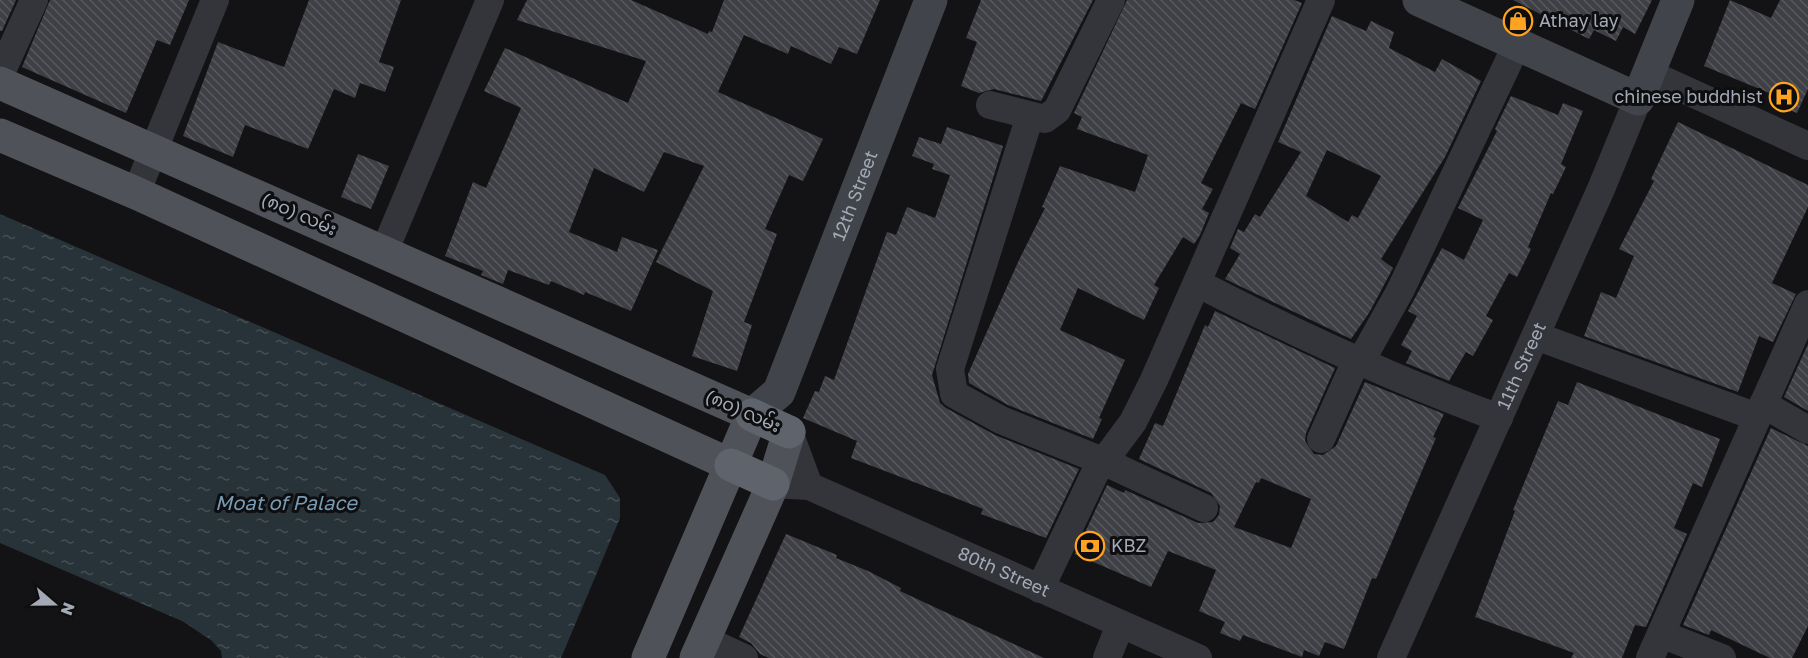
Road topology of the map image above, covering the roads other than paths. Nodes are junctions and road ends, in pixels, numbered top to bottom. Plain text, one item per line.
1 (34, 0) edge
2 (215, 0) edge
3 (490, 0) edge
4 (931, 0) edge
5 (1111, 0) edge
6 (1321, 0) edge
7 (1419, 0) edge
8 (1678, 0) edge
9 (1517, 44) junction
10 (0, 75) edge
11 (0, 83) edge
12 (1643, 86) junction
13 (990, 105) dead end
14 (1030, 116) junction
15 (0, 135) edge
16 (1808, 146) edge
17 (153, 150) junction
18 (136, 193) junction
19 (384, 252) junction
20 (1197, 283) junction
21 (1808, 304) edge
22 (1536, 336) junction
23 (1356, 361) junction
24 (779, 392) junction
25 (1760, 410) junction
26 (752, 415) junction
27 (1500, 418) junction
28 (1808, 430) edge
29 (789, 432) junction
30 (1321, 439) dead end
31 (1105, 462) junction
32 (731, 465) junction
33 (773, 484) junction
34 (809, 486) junction
35 (1204, 508) dead end
36 (1040, 589) junction
37 (1120, 625) junction
38 (1656, 646) edge
39 (700, 649) edge
40 (648, 658) edge
41 (744, 658) edge
42 (1107, 658) edge
43 (1198, 658) edge
44 (1391, 658) edge
45 (1722, 658) edge

1 - 10 street
2 - 17 street
3 - 19 street
4 - 24 main road, 12th Street
5 - 14 street
6 - 20 street
7 - 9 main road
8 - 12 main road
9 - 12 main road
9 - 23 street
11 - 17 main road, (၈၀) လမ်း
12 - 16 street
12 - 22 street, 11th Street
13 - 14 street
14 - 31 street
15 - 18 main road
17 - 18 street
17 - 19 main road, (၈၀) လမ်း
18 - 32 main road
19 - 26 main road, (၈၀) လမ်း
20 - 23 street
20 - 31 street
21 - 25 street
22 - 25 street
22 - 27 street, 11th Street
23 - 27 street
23 - 30 street
24 - 26 main road, 12th Street
24 - 29 main road
25 - 28 street
25 - 38 street
26 - 29 highway, (၈၀) လမ်း
26 - 32 main road, 12th Street
27 - 44 street, 11th Street
29 - 33 main road
29 - 34 street, (၈၀) လမ်း
31 - 35 street
31 - 36 street
32 - 33 highway
32 - 40 main road, 12th Street
33 - 34 street
33 - 39 main road
34 - 36 street, 80th Street
36 - 37 street, 80th Street
37 - 42 street
37 - 43 street, 80th Street
38 - 45 street
39 - 41 street

